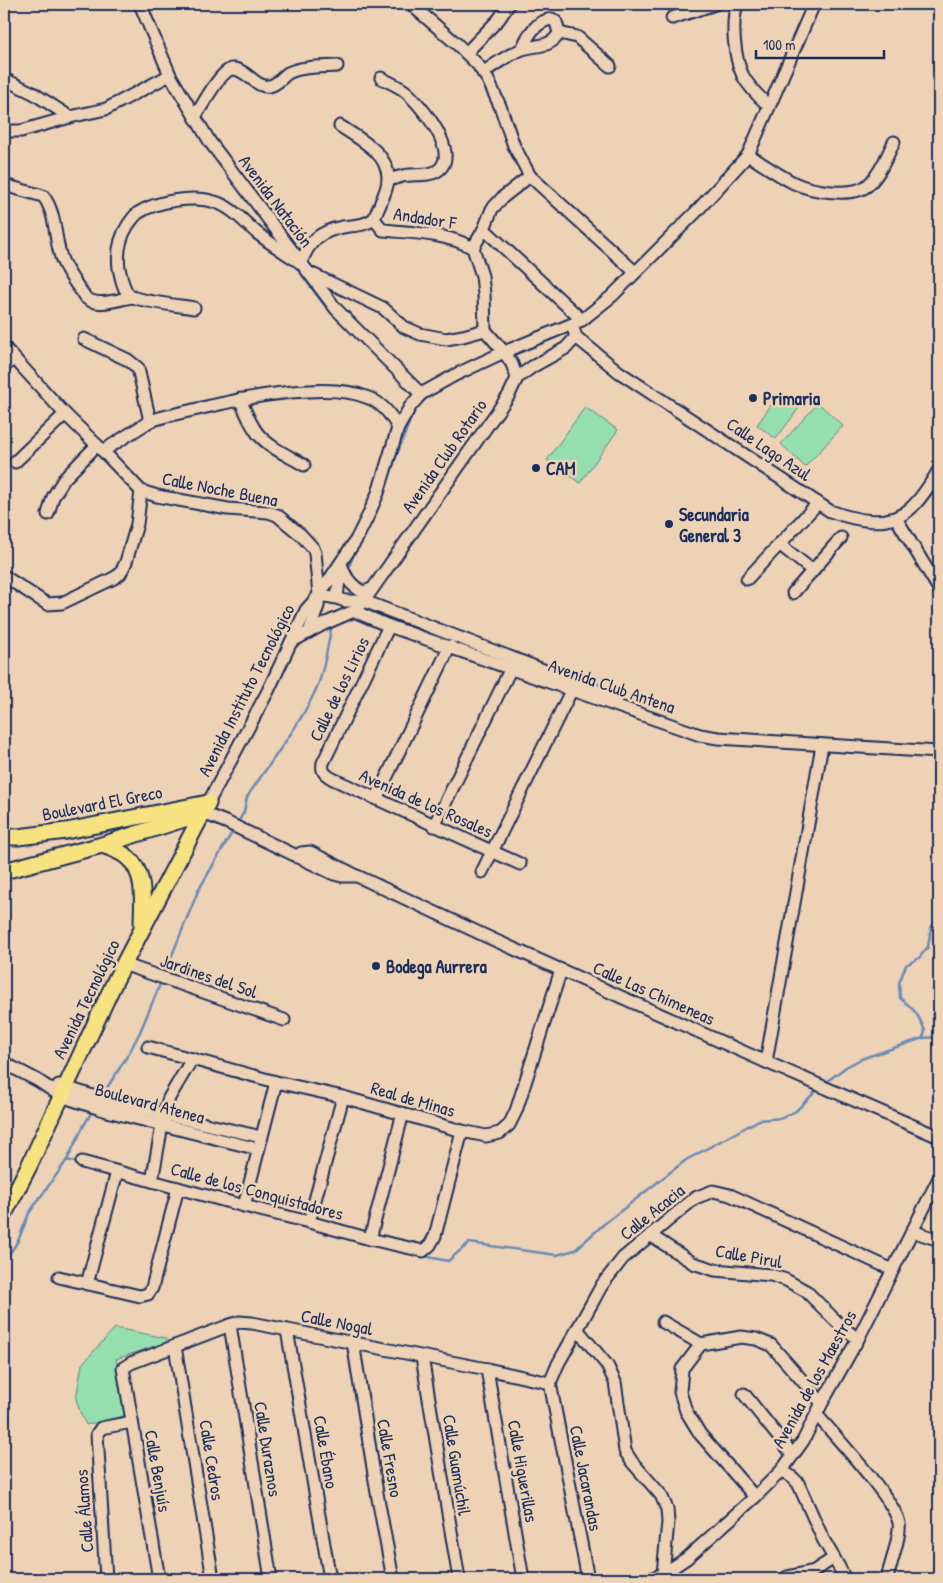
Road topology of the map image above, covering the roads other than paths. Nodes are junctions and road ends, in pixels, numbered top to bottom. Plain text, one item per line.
1 (140, 4) edge
2 (412, 4) edge
3 (509, 4) edge
4 (715, 4) edge
5 (814, 4) edge
6 (734, 5) edge
7 (672, 18) dead end
8 (559, 33) junction
9 (522, 49) junction
10 (466, 53) junction
11 (337, 66) dead end
12 (610, 66) dead end
13 (483, 72) junction
14 (170, 75) junction
15 (381, 78) dead end
16 (4, 79) edge
17 (769, 106) junction
18 (70, 117) junction
19 (195, 117) junction
20 (340, 126) dead end
21 (4, 131) edge
22 (894, 142) dead end
23 (748, 155) junction
24 (530, 176) junction
25 (388, 180) junction
26 (4, 185) edge
27 (374, 219) junction
28 (484, 228) junction
29 (473, 248) junction
30 (305, 268) junction
31 (635, 272) junction
32 (131, 297) junction
33 (194, 308) dead end
34 (577, 322) junction
35 (485, 330) junction
36 (576, 337) junction
37 (84, 339) dead end
38 (4, 347) edge
39 (504, 352) junction
40 (15, 359) junction
41 (4, 366) edge
42 (517, 378) junction
43 (421, 394) junction
44 (240, 399) junction
45 (65, 414) junction
46 (150, 421) junction
47 (398, 428) junction
48 (100, 448) junction
49 (15, 462) dead end
50 (304, 465) dead end
51 (939, 470) edge
52 (141, 491) junction
53 (818, 503) junction
54 (48, 514) dead end
55 (896, 518) junction
56 (841, 538) dead end
57 (780, 544) junction
58 (342, 568) junction
59 (812, 571) junction
60 (4, 576) edge
61 (747, 579) dead end
62 (372, 589) junction
63 (939, 589) edge
64 (793, 593) dead end
65 (319, 595) junction
66 (341, 600) junction
67 (364, 601) junction
68 (354, 611) junction
69 (389, 626) junction
70 (309, 632) junction
71 (291, 642) junction
72 (450, 646) junction
73 (511, 668) junction
74 (571, 691) junction
75 (822, 744) junction
76 (939, 748) edge
77 (939, 752) edge
78 (322, 768) joint
79 (376, 799) junction
80 (205, 808) junction
81 (90, 826) junction
82 (434, 826) junction
83 (11, 837) edge
84 (97, 846) junction
85 (491, 851) junction
86 (520, 864) dead end
87 (4, 866) edge
88 (4, 870) edge
89 (482, 872) dead end
90 (142, 929) junction
91 (123, 964) junction
92 (561, 970) junction
93 (284, 1020) dead end
94 (148, 1047) dead end
95 (192, 1059) junction
96 (766, 1062) junction
97 (4, 1063) edge
98 (276, 1082) junction
99 (63, 1092) junction
100 (343, 1097) junction
101 (403, 1113) junction
102 (163, 1120) junction
103 (462, 1131) junction
104 (261, 1137) junction
105 (939, 1137) edge
106 (258, 1149) junction
107 (82, 1162) dead end
108 (117, 1172) junction
109 (939, 1178) edge
110 (152, 1181) junction
111 (178, 1188) junction
112 (244, 1206) junction
113 (4, 1214) edge
114 (309, 1222) junction
115 (912, 1231) junction
116 (650, 1236) junction
117 (370, 1239) junction
118 (939, 1240) edge
119 (893, 1270) junction
120 (59, 1277) dead end
121 (87, 1284) junction
122 (662, 1322) dead end
123 (230, 1325) junction
124 (577, 1329) junction
125 (287, 1330) junction
126 (858, 1339) junction
127 (353, 1342) junction
128 (701, 1344) junction
129 (175, 1346) junction
130 (422, 1357) junction
131 (123, 1368) joint
132 (487, 1370) junction
133 (550, 1383) junction
134 (744, 1394) dead end
135 (822, 1403) junction
136 (817, 1415) junction
137 (132, 1422) junction
138 (793, 1455) junction
139 (782, 1470) junction
140 (755, 1497) junction
141 (834, 1558) junction
142 (663, 1574) junction
143 (787, 1577) dead end
144 (106, 1579) edge
145 (159, 1579) edge
146 (213, 1579) edge
147 (272, 1579) edge
148 (330, 1579) edge
149 (393, 1579) edge
150 (459, 1579) edge
151 (524, 1579) edge
152 (588, 1579) edge
153 (650, 1579) edge
154 (845, 1579) edge
155 (887, 1579) edge

1 - 14 street, Avenida Natación
2 - 10 street
3 - 10 street
4 - 7 street
5 - 17 street
6 - 17 street
8 - 9 street
8 - 9 street
8 - 12 street
9 - 13 street
10 - 13 street
11 - 19 street
13 - 24 street
14 - 18 street
14 - 19 street, Avenida Natación
15 - 25 street
16 - 18 street
17 - 23 street
18 - 21 street
19 - 30 street, Avenida Natación
20 - 25 street
22 - 23 street
23 - 31 street
24 - 28 street
24 - 31 street
25 - 27 street
26 - 32 street
27 - 29 street, Andador F
27 - 30 street
28 - 29 street
28 - 34 street
29 - 35 street
30 - 32 street
30 - 35 street
30 - 43 street, Avenida Natación
31 - 34 street
32 - 33 street
34 - 36 street
34 - 39 street
35 - 39 street
36 - 42 street, Avenida Club Rotario
36 - 53 street, Calle Lago Azul
37 - 46 street
38 - 40 street, Calle Noche Buena
39 - 42 street
39 - 43 street
40 - 41 street
40 - 45 street, Calle Noche Buena
42 - 62 street, Avenida Club Rotario
43 - 47 street
44 - 46 street
44 - 47 street
44 - 50 street
45 - 48 street, Calle Noche Buena
45 - 49 street
46 - 48 street
47 - 58 street
48 - 52 street, Calle Noche Buena
48 - 54 street
51 - 55 street
52 - 60 street
52 - 65 street, Calle Noche Buena
53 - 55 street, Calle Lago Azul
53 - 57 street
55 - 63 street
56 - 59 street
57 - 59 street
57 - 61 street
58 - 62 street
58 - 65 street, Avenida Instituto Tecnológico
58 - 66 street
59 - 64 street
62 - 67 street, Avenida Club Rotario
65 - 66 street, Avenida Club Antena
65 - 70 street
65 - 71 street, Avenida Instituto Tecnológico
66 - 67 street, Avenida Club Antena
66 - 68 street
67 - 68 street, Avenida Club Rotario
67 - 76 street, Avenida Club Antena
68 - 69 street, Avenida Club Antena
68 - 70 street
69 - 72 street, Avenida Club Antena
69 - 78 street, Calle de los Lirios
70 - 71 street
71 - 80 street, Avenida Instituto Tecnológico
72 - 73 street, Avenida Club Antena
72 - 79 street
73 - 74 street, Avenida Club Antena
73 - 82 street
74 - 75 street, Avenida Club Antena
74 - 85 street
75 - 77 street, Avenida Club Antena
75 - 96 street
78 - 79 street, Avenida de los Rosales
79 - 82 street, Avenida de los Rosales
80 - 81 main road, Boulevard El Greco
80 - 84 main road, Boulevard El Greco
80 - 90 main road, Avenida Tecnológico
80 - 92 street, Calle Las Chimeneas
81 - 83 main road, Boulevard El Greco
81 - 84 main road
82 - 85 street, Avenida de los Rosales
83 - 87 main road
84 - 88 main road, Boulevard El Greco
84 - 90 main road
85 - 86 street, Avenida de los Rosales
85 - 89 street
90 - 91 main road, Avenida Tecnológico
91 - 93 street, Jardines del Sol
91 - 99 main road, Avenida Tecnológico
92 - 96 street, Calle Las Chimeneas
92 - 103 street, Real de Minas
94 - 95 street, Real de Minas
95 - 98 street, Real de Minas
95 - 102 street
96 - 105 street, Calle Las Chimeneas
97 - 99 street, Boulevard Atenea
98 - 100 street, Real de Minas
98 - 104 street
99 - 102 street, Boulevard Atenea
99 - 113 main road, Avenida Tecnológico
100 - 101 street, Real de Minas
100 - 114 street
101 - 103 street, Real de Minas
101 - 117 street
102 - 104 street, Boulevard Atenea
102 - 106 street, Boulevard Atenea
102 - 110 street
103 - 117 street, Calle de los Conquistadores
104 - 106 street
106 - 112 street
107 - 108 street, Calle de los Conquistadores
108 - 110 street, Calle de los Conquistadores
108 - 121 street
109 - 115 street, Avenida de los Maestros
110 - 111 street, Calle de los Conquistadores
111 - 112 street, Calle de los Conquistadores
111 - 121 street
112 - 114 street, Calle de los Conquistadores
114 - 117 street, Calle de los Conquistadores
115 - 118 street
115 - 119 street, Avenida de los Maestros
116 - 119 street, Calle Acacia
116 - 124 street, Calle Acacia
116 - 126 street, Calle Pirul
119 - 126 street, Avenida de los Maestros
120 - 121 street
122 - 128 street
123 - 125 street, Calle Nogal
123 - 129 street, Calle Nogal
123 - 147 street, Calle Duraznos
124 - 133 street, Calle Acacia
124 - 142 street
125 - 127 street, Calle Nogal
125 - 148 street, Calle Ébano
126 - 135 street, Avenida de los Maestros
127 - 130 street, Calle Nogal
127 - 149 street, Calle Fresno
128 - 135 street
128 - 140 street
129 - 131 street, Calle Nogal
129 - 146 street, Calle Cedros
130 - 132 street, Calle Nogal
130 - 150 street, Calle Guamúchil
131 - 137 street, Calle Benjuís
132 - 133 street, Calle Nogal
132 - 151 street, Calle Higuerillas
133 - 152 street, Calle Jacarandas
134 - 138 street
135 - 136 street, Avenida de los Maestros
136 - 138 street, Avenida de los Maestros
136 - 155 street
137 - 144 street, Calle Álamos
137 - 145 street, Calle Benjuís
138 - 139 street, Avenida de los Maestros
139 - 140 street, Avenida de los Maestros
139 - 141 street
140 - 142 street, Avenida de los Maestros
141 - 143 street
141 - 154 street
142 - 153 street, Avenida de los Maestros

